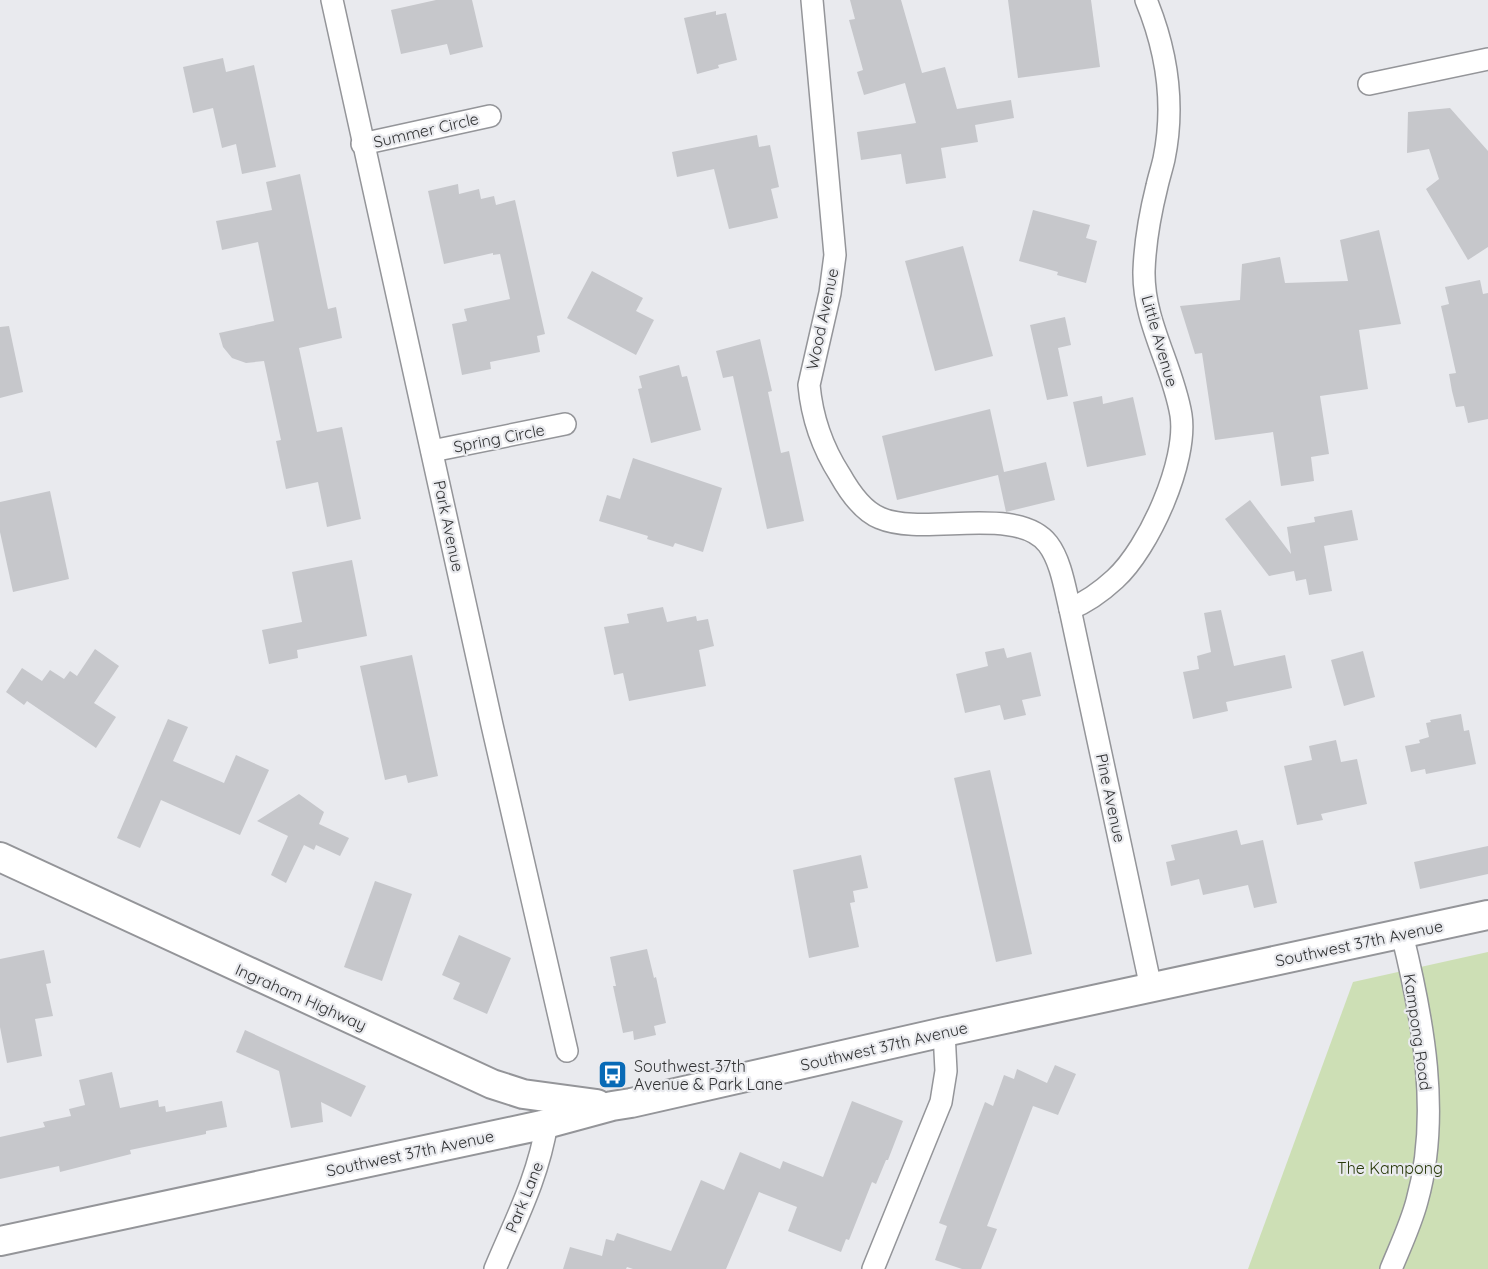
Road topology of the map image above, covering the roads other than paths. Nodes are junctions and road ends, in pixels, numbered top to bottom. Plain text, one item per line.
1 (332, 0) edge
2 (812, 0) edge
3 (1146, 0) edge
4 (1488, 58) edge
5 (1369, 84) dead end
6 (490, 116) dead end
7 (362, 144) junction
8 (565, 424) dead end
9 (432, 451) junction
10 (1070, 609) junction
11 (0, 857) edge
12 (1488, 915) edge
13 (1402, 934) junction
14 (1151, 988) junction
15 (944, 1032) junction
16 (567, 1052) dead end
17 (612, 1106) junction
18 (547, 1123) junction
19 (0, 1241) edge
20 (495, 1269) edge
21 (873, 1269) edge
22 (1391, 1269) edge

1 - 7 street, Park Avenue
2 - 10 street, Wood Avenue
3 - 10 street, Little Avenue
4 - 5 street
6 - 7 street, Summer Circle
7 - 9 street, Park Avenue
8 - 9 street, Spring Circle
9 - 16 street, Park Avenue
10 - 14 street, Pine Avenue
11 - 17 main road, Ingraham Highway
12 - 13 main road, Southwest 37th Avenue
13 - 14 main road, Southwest 37th Avenue
13 - 22 street, Kampong Road
14 - 15 main road, Southwest 37th Avenue
15 - 17 main road, Southwest 37th Avenue
15 - 21 street
17 - 18 main road, Southwest 37th Avenue
18 - 19 main road, Southwest 37th Avenue
18 - 20 street, Park Lane

